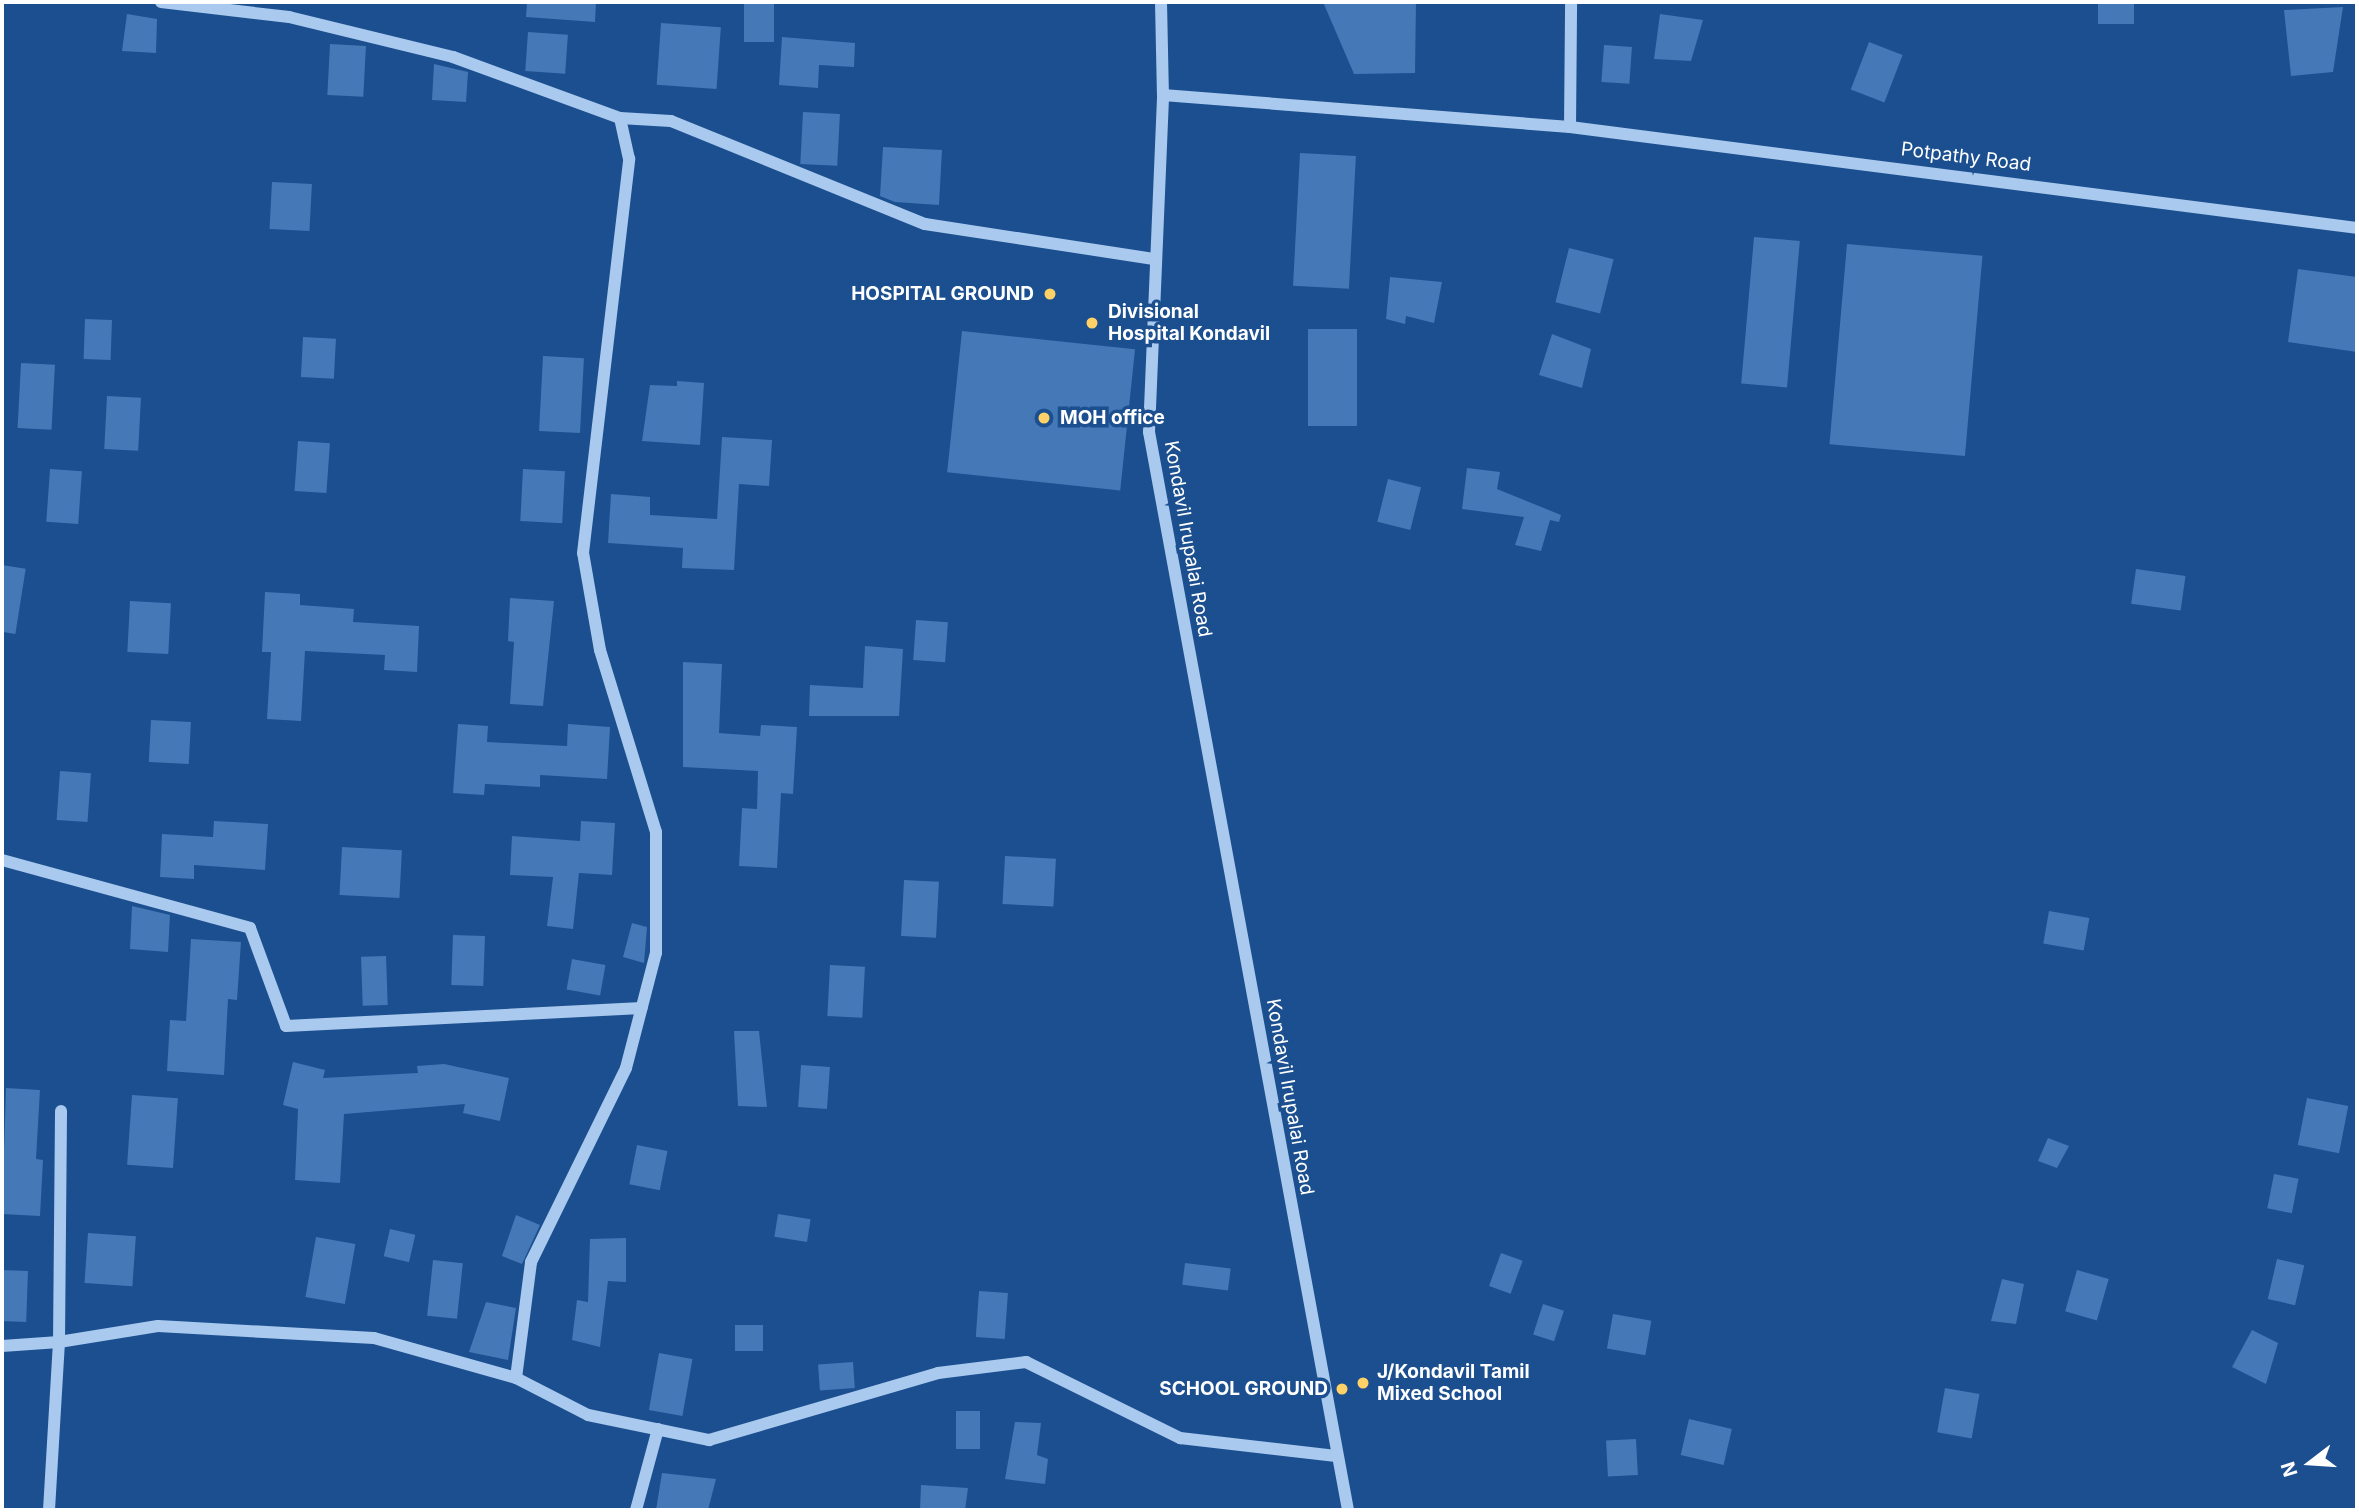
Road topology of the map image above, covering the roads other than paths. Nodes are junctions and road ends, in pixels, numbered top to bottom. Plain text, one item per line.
1 (161, 2) edge
2 (1161, 2) edge
3 (1571, 2) edge
4 (1163, 95) junction
5 (620, 118) junction
6 (1570, 127) junction
7 (2357, 228) edge
8 (1155, 259) junction
9 (2, 860) edge
10 (642, 1008) junction
11 (61, 1111) dead end
12 (59, 1342) junction
13 (2, 1346) edge
14 (516, 1378) junction
15 (658, 1429) junction
16 (1336, 1456) junction
17 (49, 1510) edge
18 (636, 1510) edge
19 (1348, 1510) edge

1 - 5 street
2 - 4 street, Kondavil Irupalai Road
3 - 6 street
4 - 6 street
4 - 8 street, Kondavil Irupalai Road
5 - 8 street
5 - 10 street
6 - 7 street, Potpathy Road
8 - 16 street, Kondavil Irupalai Road
9 - 10 street
10 - 14 street
11 - 12 street
12 - 13 street
12 - 14 street
12 - 17 street
14 - 15 street
15 - 16 street
15 - 18 street
16 - 19 street, Kondavil Irupalai Road

